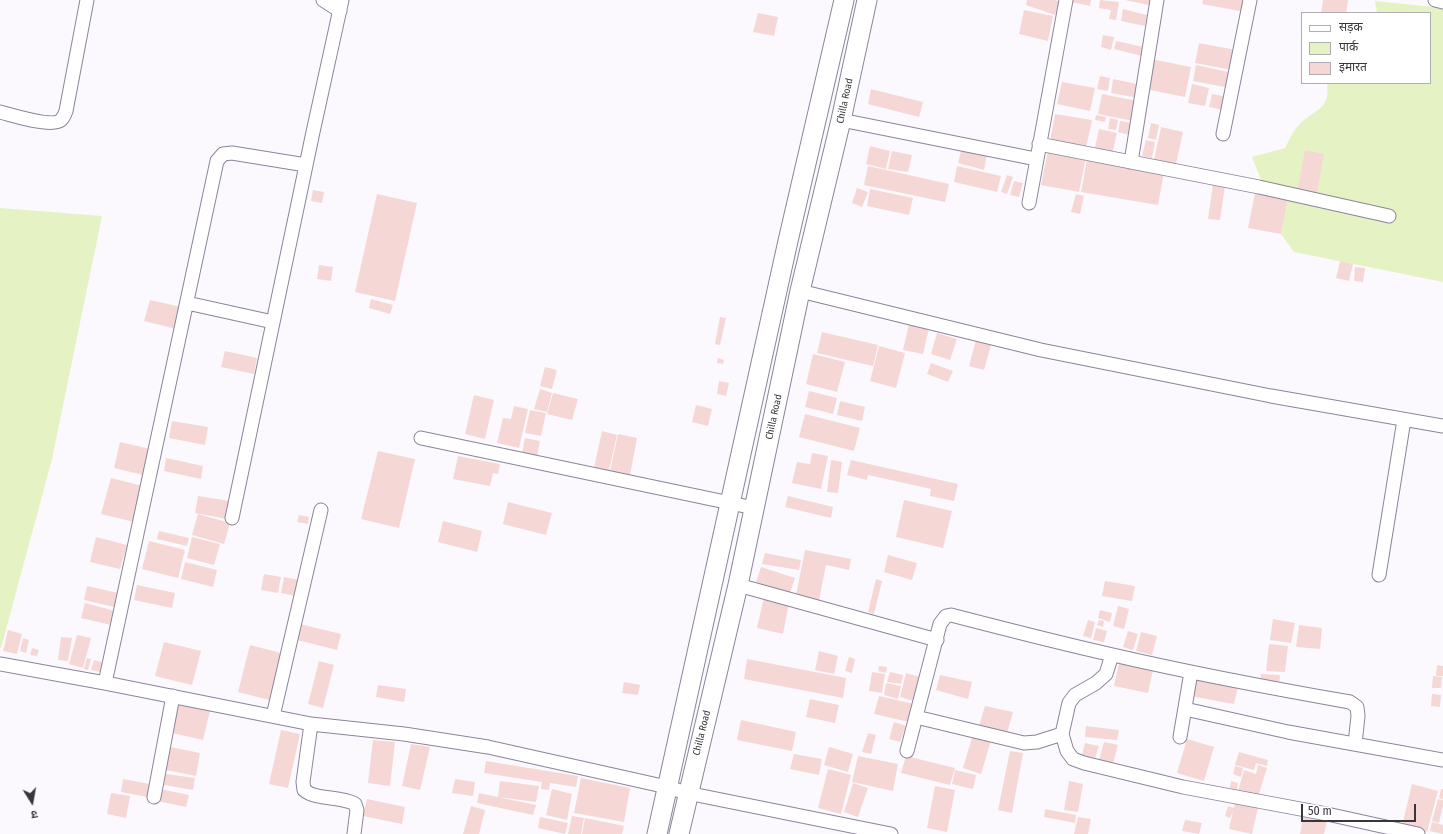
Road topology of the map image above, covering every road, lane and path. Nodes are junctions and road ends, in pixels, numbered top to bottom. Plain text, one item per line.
1 (87, 0) edge
2 (323, 0) edge
3 (844, 0) edge
4 (867, 0) edge
5 (1066, 0) edge
6 (1157, 0) edge
7 (1250, 0) edge
8 (1434, 0) edge
9 (1443, 2) edge
10 (341, 6) edge
11 (0, 112) edge
12 (841, 120) junction
13 (1223, 134) dead end
14 (1039, 144) junction
15 (1036, 159) junction
16 (1131, 162) junction
17 (306, 165) junction
18 (1029, 203) dead end
19 (1388, 216) dead end
20 (800, 291) junction
21 (187, 303) junction
22 (273, 322) junction
23 (1404, 420) junction
24 (1443, 426) edge
25 (422, 438) dead end
26 (730, 503) junction
27 (754, 508) junction
28 (320, 510) dead end
29 (232, 518) dead end
30 (1379, 575) dead end
31 (738, 585) junction
32 (937, 640) junction
33 (1112, 655) junction
34 (0, 664) edge
35 (1191, 672) junction
36 (105, 683) junction
37 (173, 696) junction
38 (1185, 709) junction
39 (273, 716) junction
40 (916, 717) junction
41 (311, 724) junction
42 (1062, 734) junction
43 (1180, 737) dead end
44 (1355, 744) junction
45 (907, 751) dead end
46 (1443, 760) edge
47 (668, 787) junction
48 (688, 793) junction
49 (154, 797) dead end
50 (354, 834) edge
51 (657, 834) edge
52 (678, 834) edge
53 (891, 834) edge
54 (1418, 834) edge

1 - 11 street
2 - 10 street
3 - 26 main road
4 - 12 main road, Chilla Road
5 - 14 street
6 - 16 street
7 - 13 street
8 - 9 street
10 - 17 street
12 - 15 street
12 - 20 main road, Chilla Road
14 - 15 street
14 - 16 street
15 - 18 street
16 - 19 street
17 - 21 street
17 - 22 street
20 - 23 street
20 - 27 main road, Chilla Road
21 - 22 street
21 - 36 street
22 - 29 street
23 - 24 street
23 - 30 street
25 - 26 street
26 - 27 street
26 - 47 main road
27 - 31 main road, Chilla Road
28 - 39 street
31 - 32 street
31 - 48 main road, Chilla Road
32 - 33 street
32 - 40 street
33 - 35 street
33 - 42 street
34 - 36 street
35 - 38 street
35 - 44 street
36 - 37 street
37 - 39 street
37 - 49 street
38 - 43 street
38 - 44 street
39 - 41 street
40 - 42 street
40 - 45 street
41 - 47 street
41 - 50 street
42 - 54 street
44 - 46 street
47 - 48 street
47 - 51 main road
48 - 52 main road, Chilla Road
48 - 53 street

